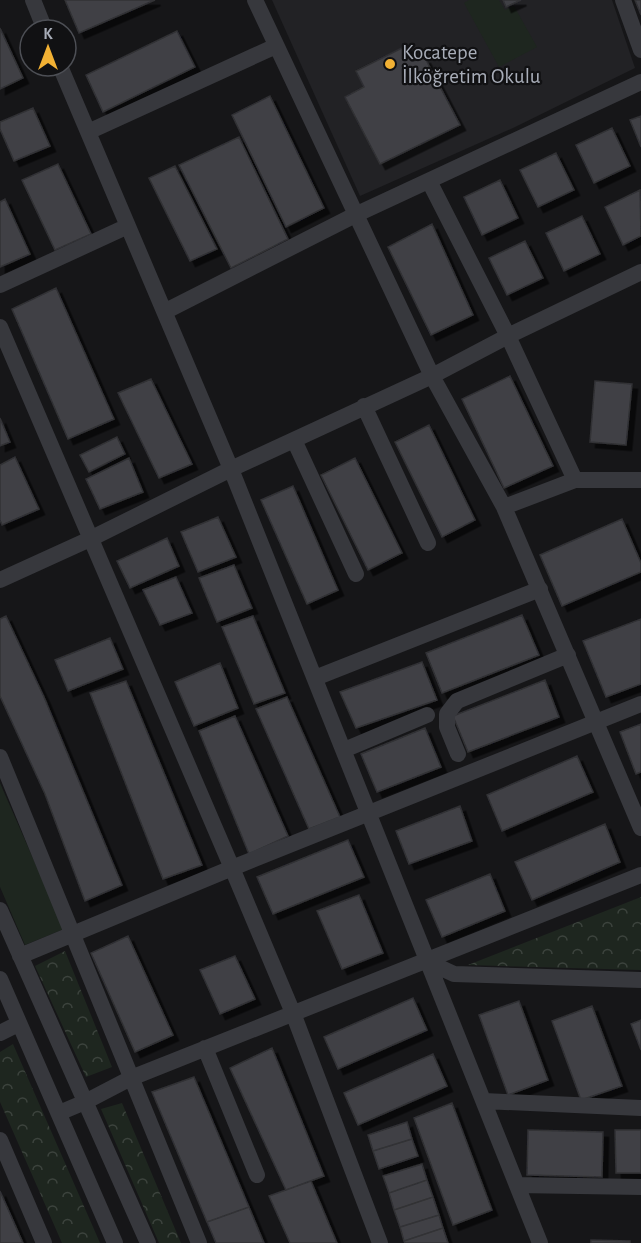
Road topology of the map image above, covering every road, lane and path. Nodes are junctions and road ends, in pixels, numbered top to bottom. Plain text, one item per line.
1 (33, 0) edge
2 (255, 0) edge
3 (622, 0) edge
4 (40, 18) edge
5 (276, 46) junction
6 (641, 50) edge
7 (65, 78) edge
8 (641, 82) edge
9 (88, 132) junction
10 (429, 181) junction
11 (356, 215) junction
12 (128, 226) junction
13 (641, 272) edge
14 (0, 285) edge
15 (166, 311) junction
16 (0, 327) edge
17 (508, 336) junction
18 (432, 376) junction
19 (364, 406) junction
20 (294, 440) junction
21 (231, 470) junction
22 (575, 480) junction
23 (641, 480) edge
24 (504, 507) junction
25 (90, 539) junction
26 (428, 543) dead end
27 (356, 574) dead end
28 (0, 580) edge
29 (540, 589) junction
30 (568, 655) junction
31 (315, 678) junction
32 (641, 704) edge
33 (427, 715) dead end
34 (595, 721) junction
35 (344, 750) junction
36 (458, 754) dead end
37 (0, 757) edge
38 (369, 813) junction
39 (641, 828) edge
40 (232, 868) junction
41 (641, 875) edge
42 (0, 910) edge
43 (72, 933) junction
44 (20, 956) junction
45 (426, 961) junction
46 (0, 979) edge
47 (641, 980) edge
48 (292, 1013) junction
49 (18, 1024) junction
50 (0, 1033) edge
51 (205, 1048) junction
52 (131, 1078) junction
53 (484, 1101) junction
54 (85, 1102) junction
55 (641, 1108) edge
56 (59, 1113) junction
57 (0, 1140) edge
58 (258, 1175) dead end
59 (517, 1185) junction
60 (641, 1187) edge
61 (44, 1243) edge
62 (115, 1243) edge
63 (148, 1243) edge
64 (199, 1243) edge
65 (380, 1243) edge
66 (540, 1243) edge

1 - 4 street
2 - 5 street
3 - 6 street
5 - 9 street
5 - 11 street
7 - 9 street
8 - 10 street
9 - 12 street
10 - 11 street
10 - 17 street
11 - 15 street
11 - 18 street
12 - 14 street
12 - 15 street
13 - 17 street
15 - 21 street
16 - 25 street
17 - 18 street
17 - 22 street
18 - 19 street
18 - 24 street
19 - 20 street
19 - 26 street
20 - 21 street
20 - 27 street
21 - 25 street
21 - 31 street
22 - 23 street
22 - 24 street
24 - 29 street
25 - 28 street
25 - 40 street
29 - 30 street
29 - 31 street
30 - 34 street
30 - 36 street
31 - 35 street
32 - 34 street
33 - 35 street
34 - 38 street
34 - 39 street
35 - 38 street
37 - 43 street
38 - 40 street
38 - 45 street
40 - 43 street
40 - 48 street
41 - 45 street
42 - 44 street
43 - 44 street
43 - 52 street
44 - 54 street
45 - 47 street
45 - 48 street
45 - 53 street
46 - 49 street
48 - 51 street
48 - 65 street
49 - 50 street
49 - 56 street
51 - 52 street
51 - 58 street
52 - 54 street
52 - 64 street
53 - 55 street
53 - 59 street
54 - 56 street
54 - 63 street
56 - 62 street
57 - 61 street
59 - 60 street
59 - 66 street

